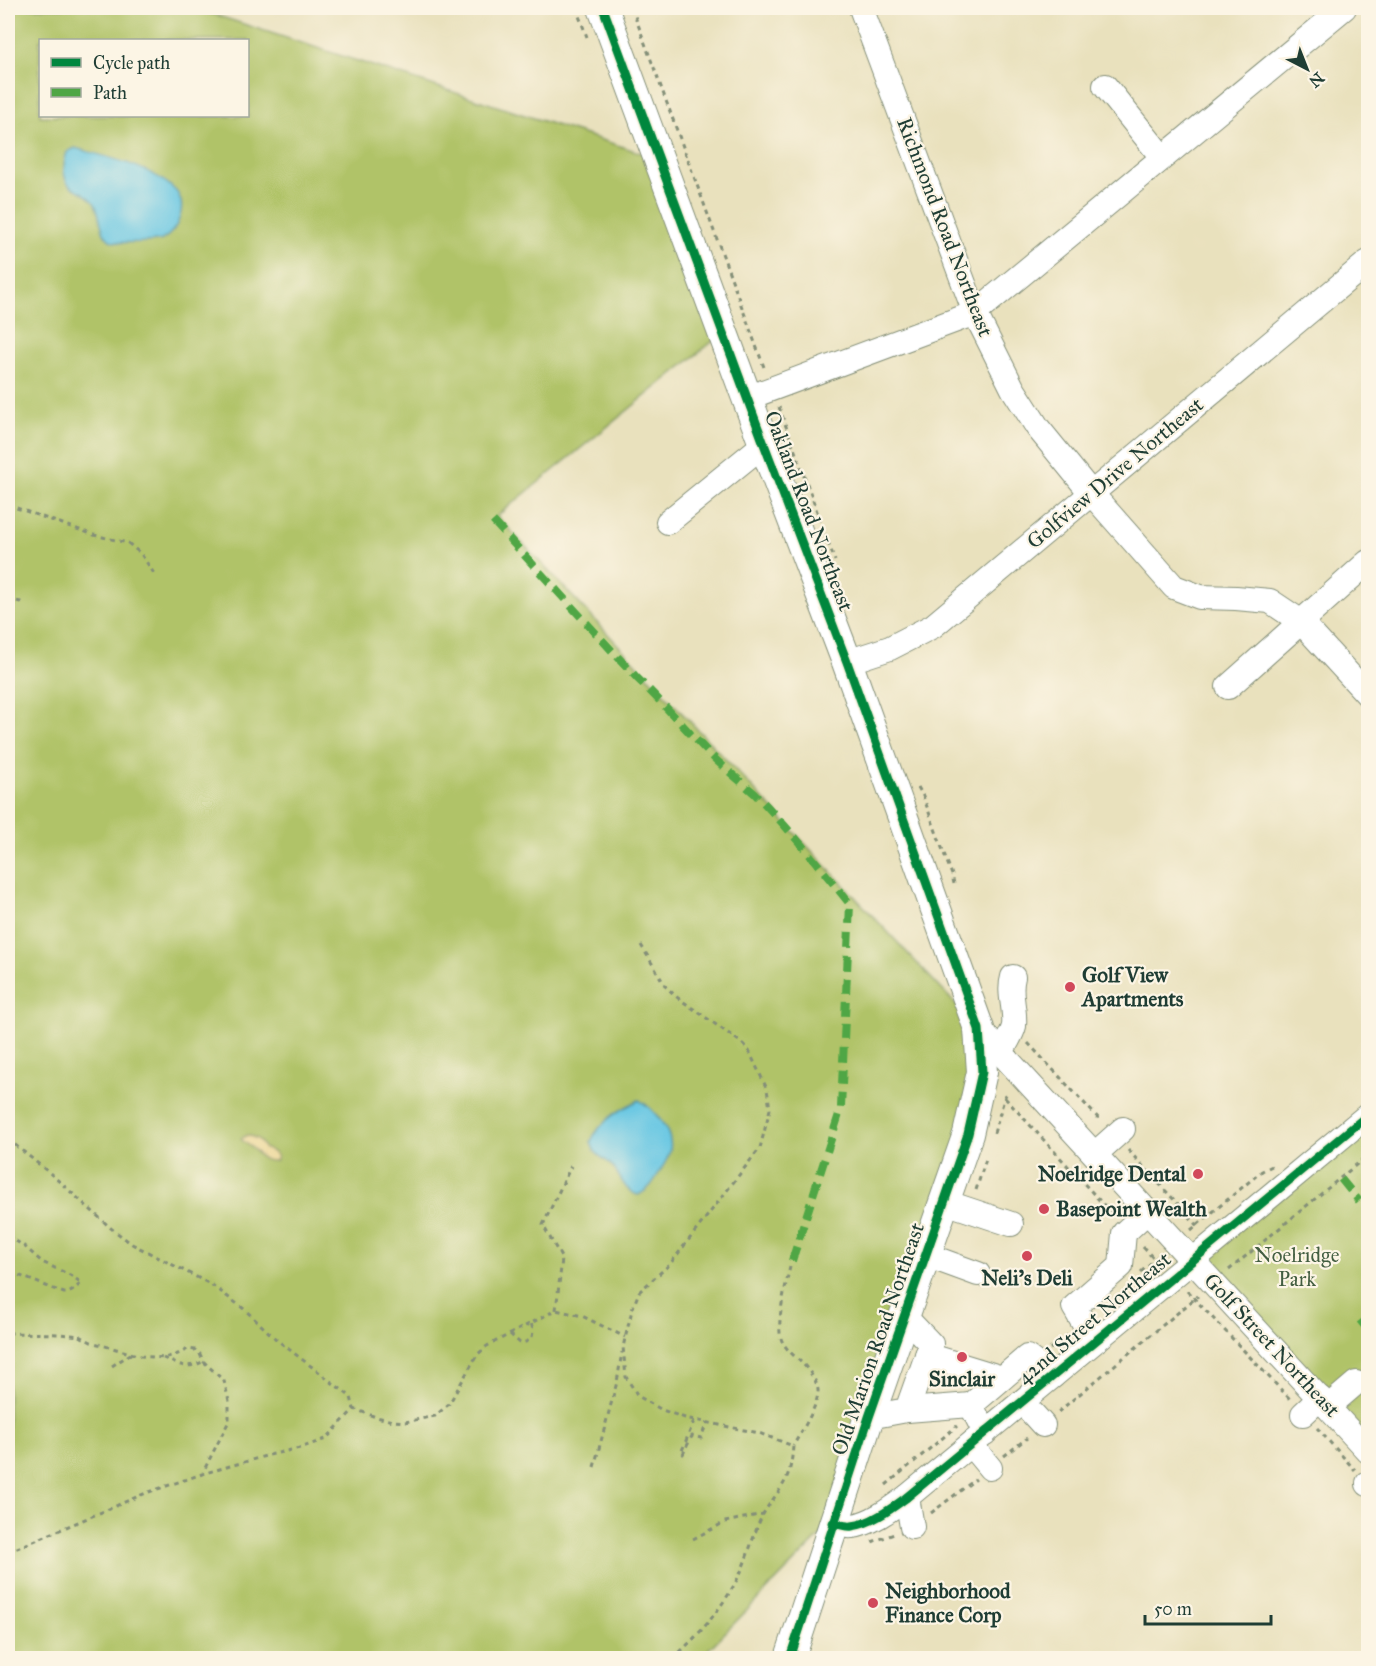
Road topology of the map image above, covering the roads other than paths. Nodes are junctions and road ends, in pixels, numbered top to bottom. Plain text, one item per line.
1 (603, 8) edge
2 (861, 8) edge
3 (1344, 8) edge
4 (1105, 86) dead end
5 (1162, 157) junction
6 (1368, 262) edge
7 (975, 314) junction
8 (747, 398) junction
9 (764, 444) junction
10 (1091, 493) junction
11 (668, 522) dead end
12 (1368, 562) edge
13 (1300, 621) junction
14 (847, 662) junction
15 (1228, 687) dead end
16 (1368, 695) edge
17 (1013, 977) dead end
18 (979, 1029) junction
19 (1001, 1053) junction
20 (1368, 1115) edge
21 (1123, 1129) dead end
22 (1095, 1154) junction
23 (945, 1202) junction
24 (1148, 1211) junction
25 (1011, 1224) dead end
26 (926, 1255) junction
27 (1192, 1259) junction
28 (978, 1274) dead end
29 (905, 1317) junction
30 (1094, 1341) junction
31 (927, 1354) junction
32 (1053, 1376) junction
33 (1002, 1378) junction
34 (1356, 1383) dead end
35 (1023, 1401) junction
36 (971, 1405) junction
37 (1317, 1406) junction
38 (907, 1410) junction
39 (869, 1417) junction
40 (1043, 1425) dead end
41 (978, 1439) junction
42 (1368, 1451) edge
43 (990, 1468) dead end
44 (907, 1497) junction
45 (833, 1523) junction
46 (912, 1527) dead end
47 (789, 1659) edge

1 - 8 main road, Oakland Road Northeast
2 - 7 street, Richmond Road Northeast
3 - 5 street
4 - 5 street
5 - 7 street
6 - 10 street, Golfview Drive Northeast
7 - 8 street
7 - 10 street, Richmond Road Northeast
8 - 9 main road, Oakland Road Northeast
9 - 11 street
9 - 14 main road, Oakland Road Northeast
10 - 13 street, Richmond Road Northeast
10 - 14 street, Golfview Drive Northeast
12 - 13 street
13 - 15 street
13 - 16 street, Richmond Road Northeast
14 - 18 main road, Oakland Road Northeast
17 - 19 street
18 - 19 street, Golf Street Northeast
18 - 23 main road, Old Marion Road Northeast
19 - 22 street, Golf Street Northeast
20 - 27 street, 42nd Street Northeast
21 - 22 street
22 - 24 street, Golf Street Northeast
23 - 25 street
23 - 26 main road, Old Marion Road Northeast
24 - 27 street, Golf Street Northeast
24 - 30 street
26 - 28 street
26 - 29 main road, Old Marion Road Northeast
27 - 30 street, 42nd Street Northeast
27 - 37 street, Golf Street Northeast
29 - 31 street
29 - 39 main road, Old Marion Road Northeast
30 - 32 street, 42nd Street Northeast
31 - 33 street
31 - 38 street
32 - 33 street
32 - 35 street, 42nd Street Northeast
33 - 36 street
34 - 37 street
35 - 40 street
35 - 41 street, 42nd Street Northeast
36 - 38 street
36 - 41 street
37 - 42 street, Golf Street Northeast
38 - 39 street
39 - 45 main road, Old Marion Road Northeast
41 - 43 street
41 - 44 street, 42nd Street Northeast
44 - 45 street, 42nd Street Northeast
44 - 46 street
45 - 47 main road, Old Marion Road Northeast

